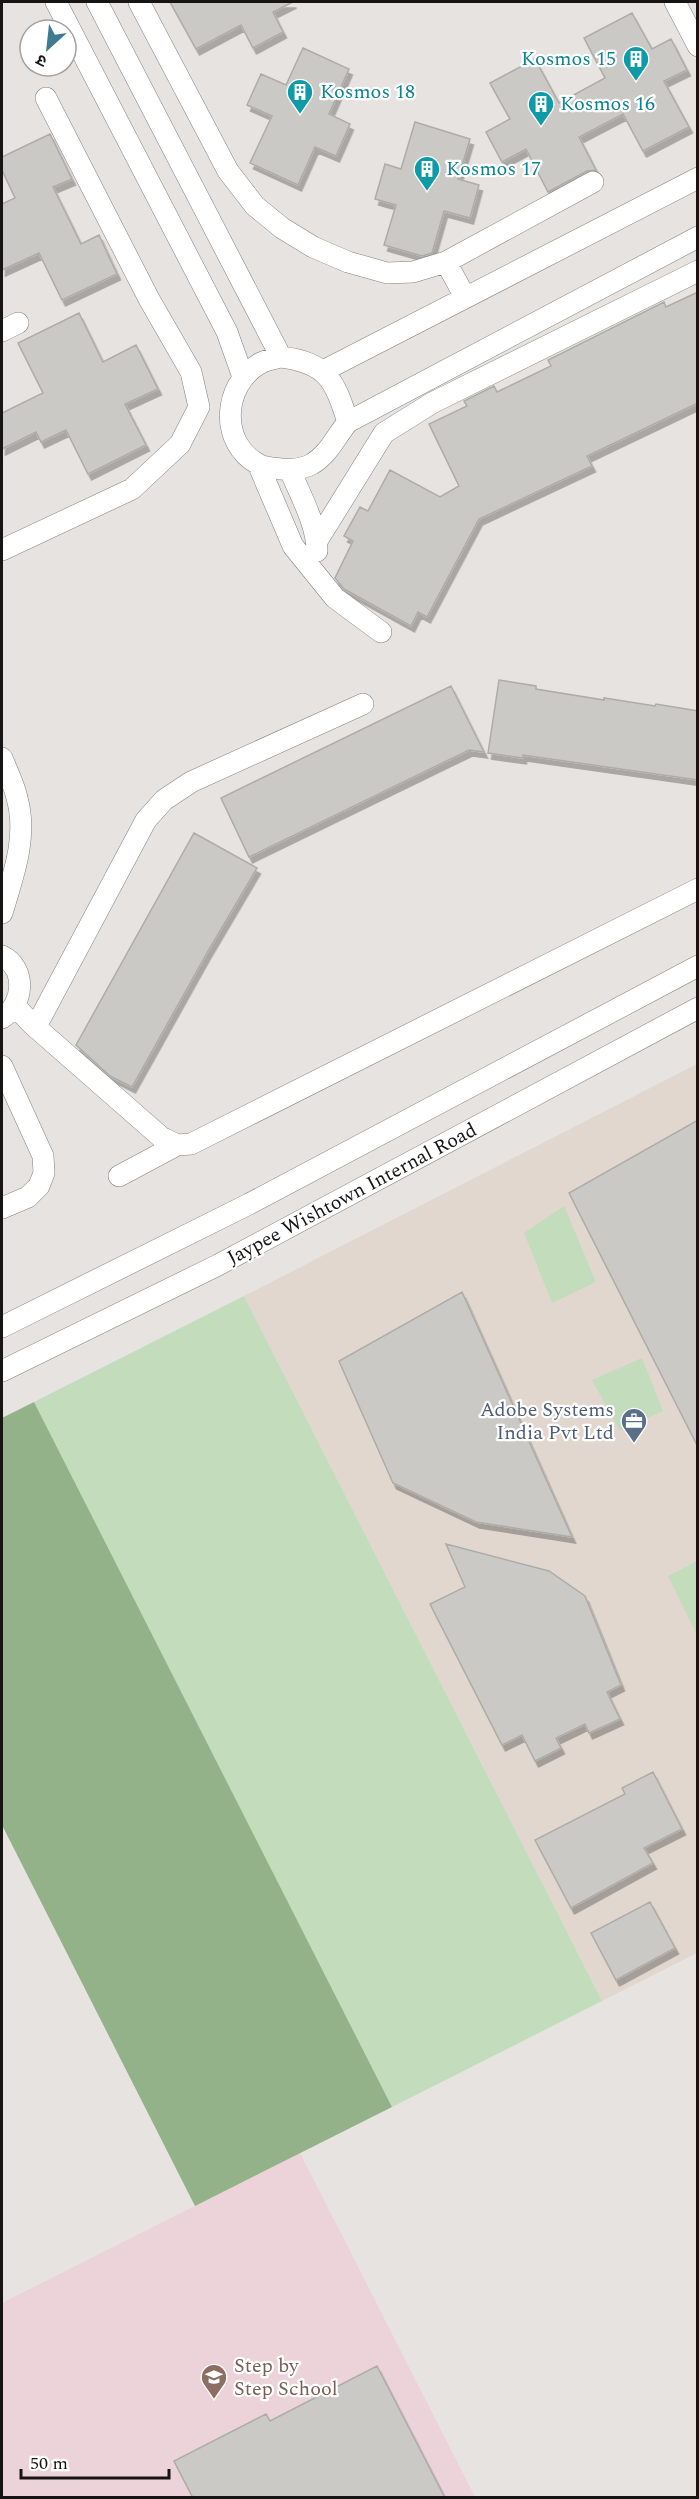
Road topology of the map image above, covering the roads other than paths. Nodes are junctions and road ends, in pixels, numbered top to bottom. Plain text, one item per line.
1 (56, 2) edge
2 (97, 2) edge
3 (139, 2) edge
4 (675, 2) edge
5 (698, 46) edge
6 (46, 98) dead end
7 (698, 178) edge
8 (593, 182) dead end
9 (698, 237) edge
10 (446, 262) junction
11 (698, 271) edge
12 (465, 297) junction
13 (281, 357) junction
14 (323, 371) junction
15 (243, 377) junction
16 (348, 422) junction
17 (258, 464) junction
18 (290, 470) junction
19 (317, 542) junction
20 (2, 550) edge
21 (311, 565) junction
22 (381, 632) dead end
23 (363, 704) dead end
24 (2, 758) edge
25 (698, 889) edge
26 (2, 914) edge
27 (2, 956) edge
28 (698, 966) edge
29 (698, 1008) edge
30 (8, 1012) edge
31 (32, 1024) junction
32 (2, 1066) edge
33 (177, 1146) junction
34 (119, 1176) dead end
35 (2, 1208) edge
36 (2, 1327) edge
37 (2, 1371) edge

1 - 15 street
2 - 13 street
3 - 10 street
4 - 5 street
6 - 20 street
7 - 12 street
8 - 10 street
9 - 16 street
10 - 12 street
11 - 19 street
12 - 14 street
13 - 14 street
13 - 15 street
14 - 16 street
15 - 17 street
16 - 18 street
17 - 18 street
17 - 21 street
18 - 19 street
19 - 21 street
21 - 22 street
23 - 31 street
24 - 26 street
25 - 33 street
27 - 30 street
28 - 36 street, Jaypee Wishtown Internal Road
29 - 37 street, Jaypee Wishtown Internal Road
30 - 31 street
31 - 33 street
32 - 35 street
33 - 34 street

